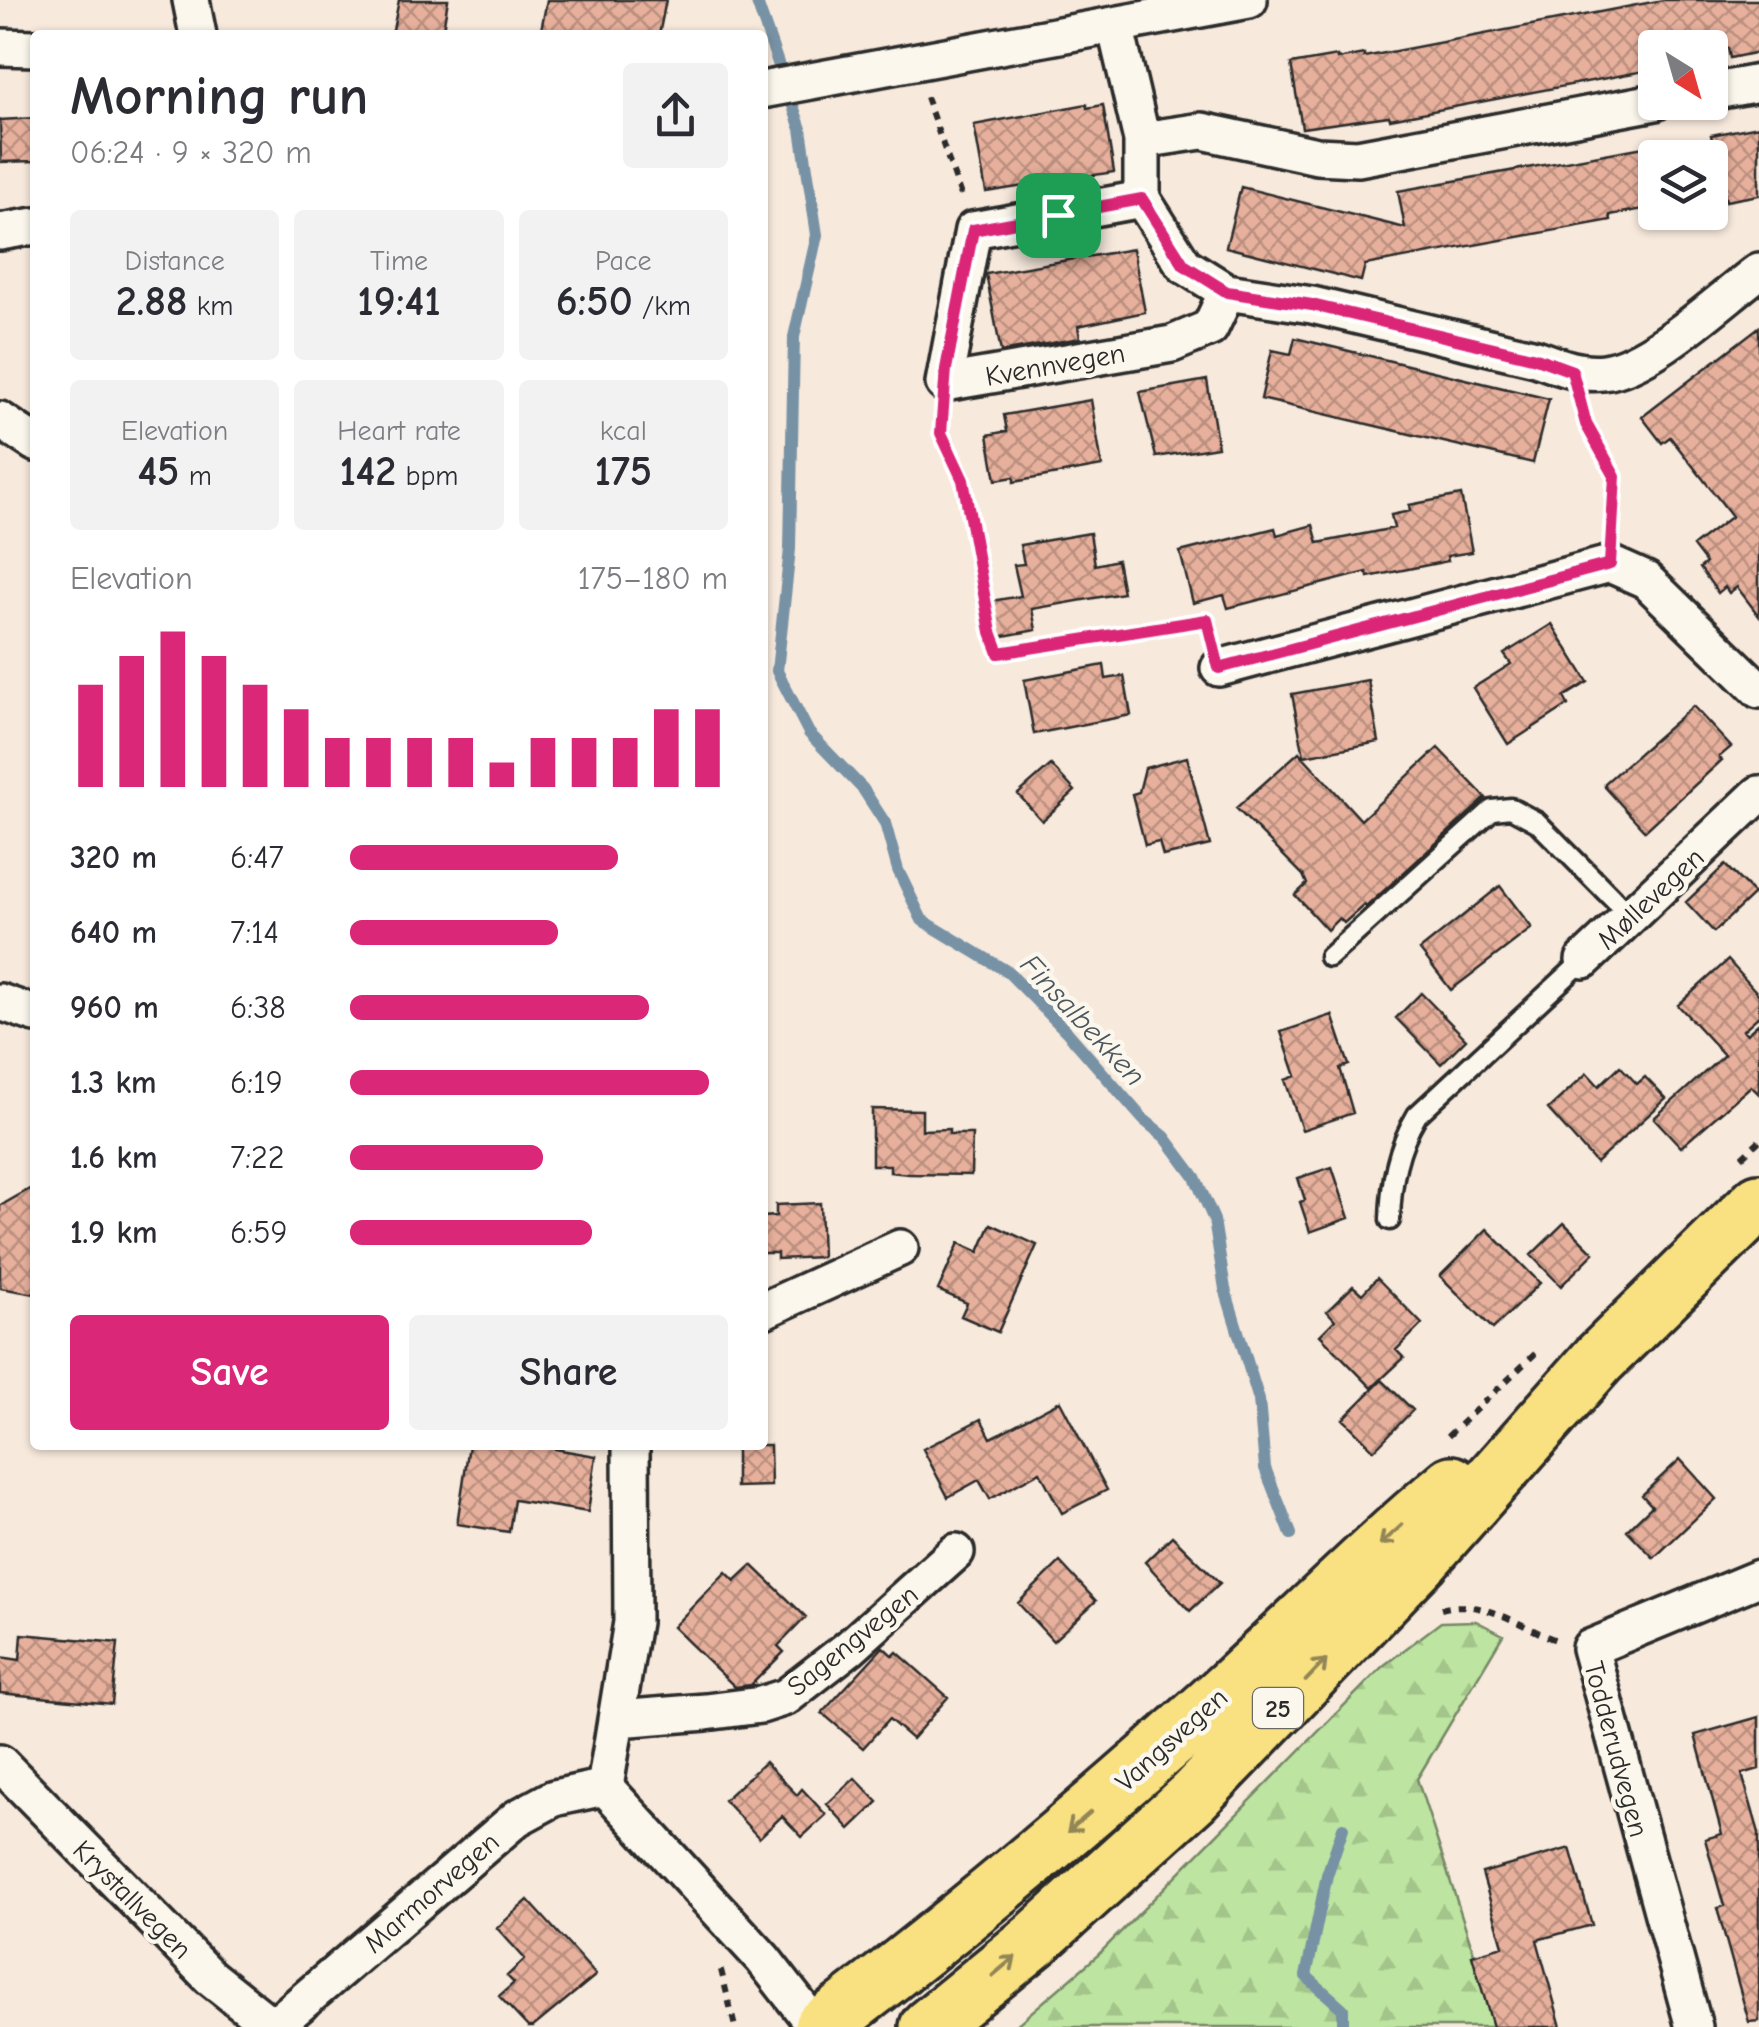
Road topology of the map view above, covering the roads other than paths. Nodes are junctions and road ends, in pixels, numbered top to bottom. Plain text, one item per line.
1 (191, 0) edge
2 (1249, 0) edge
3 (1116, 25) junction
4 (197, 30) edge
5 (0, 47) edge
6 (30, 48) edge
7 (1759, 83) edge
8 (768, 89) edge
9 (1728, 89) edge
10 (1638, 105) edge
11 (1142, 140) junction
12 (1142, 199) junction
13 (1759, 271) edge
14 (1227, 292) junction
15 (0, 420) edge
16 (30, 440) edge
17 (1219, 668) road end
18 (1759, 690) edge
19 (1759, 794) edge
20 (1630, 916) junction
21 (1329, 957) dead end
22 (1584, 960) joint
23 (0, 1002) edge
24 (30, 1012) edge
25 (1759, 1202) edge
26 (1390, 1220) dead end
27 (900, 1248) dead end
28 (768, 1308) edge
29 (1599, 1359) junction
30 (631, 1450) edge
31 (956, 1552) dead end
32 (1759, 1578) edge
33 (618, 1719) junction
34 (0, 1763) edge
35 (605, 1787) junction
36 (273, 2027) edge
37 (819, 2027) edge
38 (928, 2027) edge
39 (1694, 2027) edge

1 - 4 street
2 - 3 street
3 - 8 street
3 - 11 street
5 - 6 street
7 - 9 street
10 - 11 street
11 - 12 street
12 - 14 street
12 - 14 street, Kvennvegen
13 - 14 street
15 - 16 street
17 - 18 street
19 - 20 street, Møllevegen
20 - 21 lane
20 - 22 street, Møllevegen
22 - 26 lane
23 - 24 street
25 - 29 highway, Vangsvegen / 25
27 - 28 street
29 -> 37 highway, Vangsvegen / 25
38 -> 29 highway, Vangsvegen / 25
30 - 33 street
31 - 33 street, Sagengvegen
32 - 39 street, Todderudvegen
33 - 35 street
34 - 36 street, Krystallvegen
35 - 36 street, Marmorvegen
35 - 37 street

